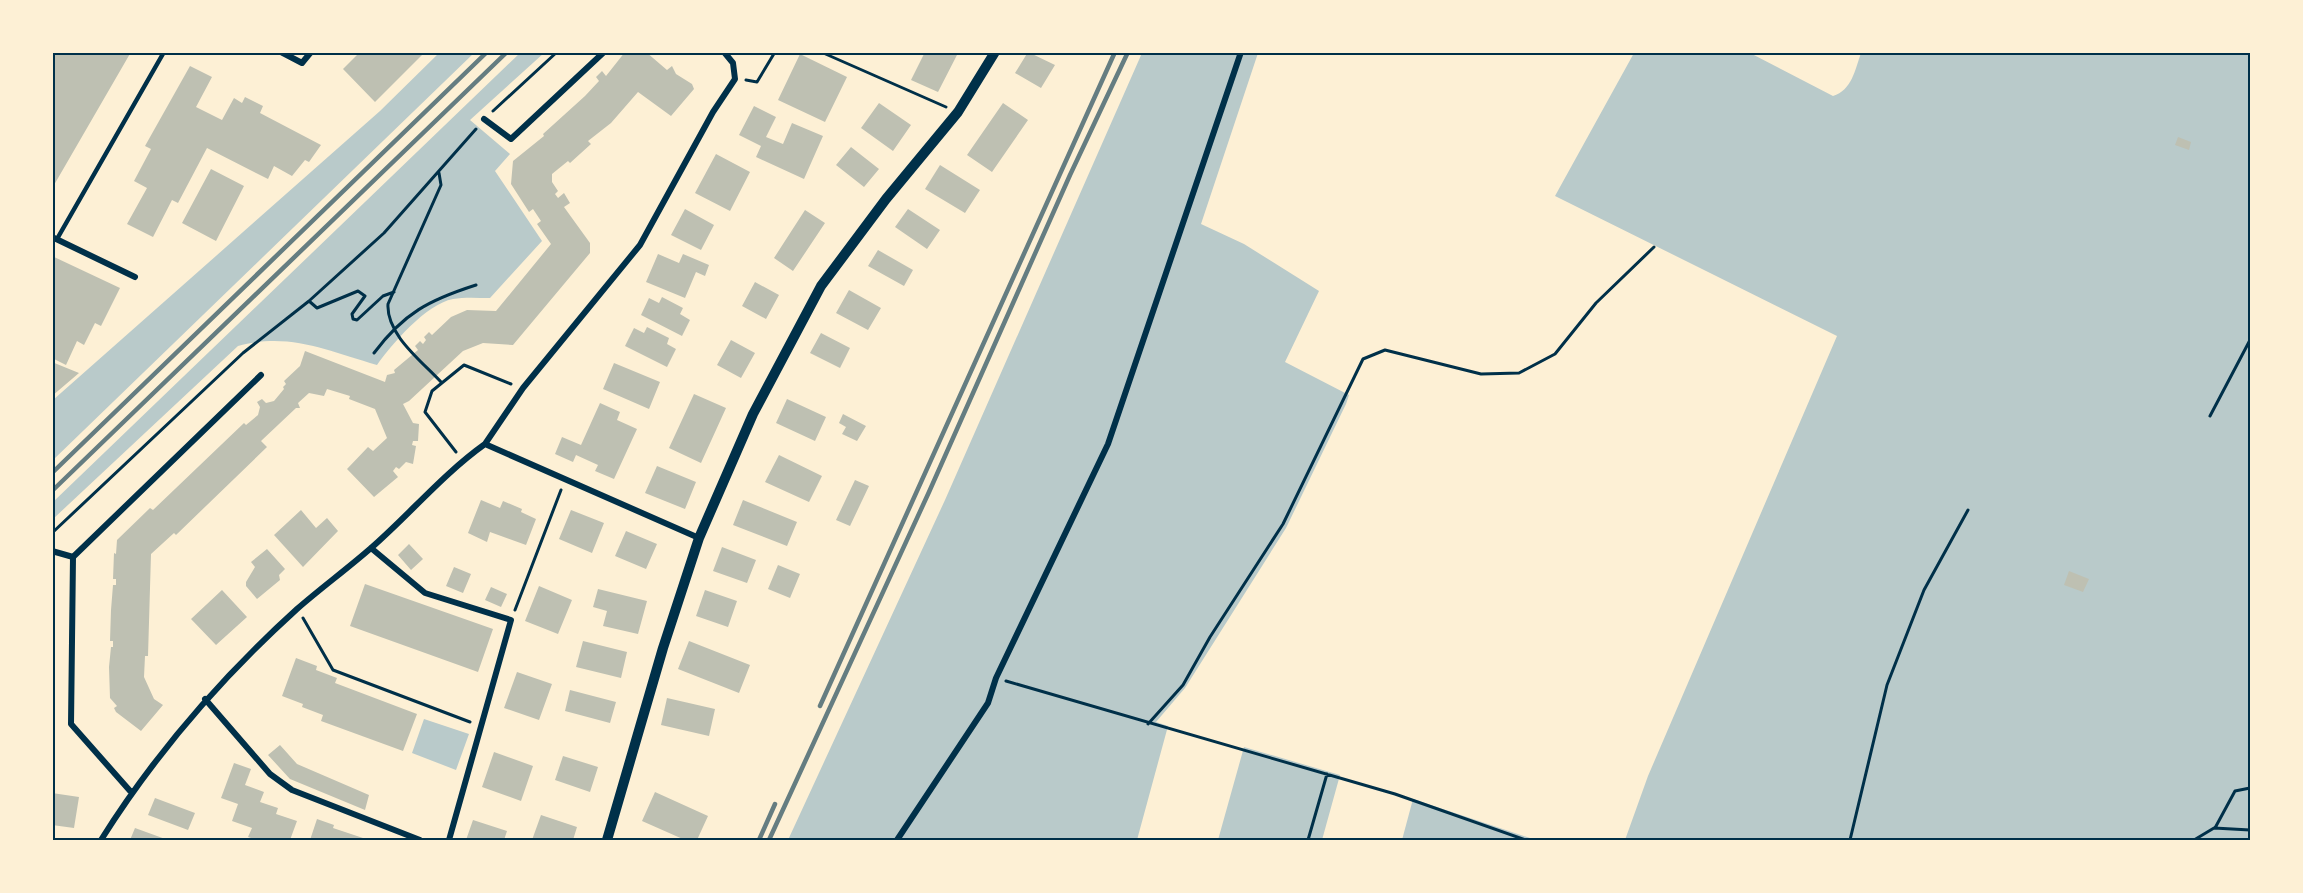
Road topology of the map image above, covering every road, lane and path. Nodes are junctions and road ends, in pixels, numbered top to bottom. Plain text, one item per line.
1 (164, 52) edge
2 (281, 52) edge
3 (311, 52) edge
4 (557, 52) edge
5 (604, 52) edge
6 (723, 52) edge
7 (775, 52) edge
8 (821, 52) edge
9 (995, 52) edge
10 (1241, 52) edge
11 (735, 79) junction
12 (958, 112) junction
13 (484, 119) junction
14 (439, 173) junction
15 (55, 238) edge
16 (1654, 247) dead end
17 (135, 277) dead end
18 (476, 285) dead end
19 (394, 292) junction
20 (309, 301) junction
21 (393, 329) junction
22 (2250, 340) edge
23 (374, 353) dead end
24 (261, 375) dead end
25 (442, 383) junction
26 (522, 388) junction
27 (2210, 416) dead end
28 (485, 444) junction
29 (462, 460) junction
30 (566, 478) junction
31 (1968, 510) dead end
32 (52, 533) edge
33 (699, 538) junction
34 (371, 548) junction
35 (52, 551) edge
36 (73, 557) junction
37 (297, 609) junction
38 (511, 620) junction
39 (996, 678) junction
40 (206, 699) junction
41 (1148, 724) junction
42 (480, 726) junction
43 (1327, 774) junction
44 (2250, 788) edge
45 (131, 792) junction
46 (2214, 828) junction
47 (2250, 830) edge
48 (101, 840) edge
49 (420, 840) edge
50 (449, 840) edge
51 (607, 840) edge
52 (897, 840) edge
53 (1308, 840) edge
54 (1526, 840) edge
55 (1850, 840) edge
56 (2194, 840) edge

1 - 15 lane
2 - 3 street
4 - 13 path
5 - 13 street
6 - 11 street
7 - 11 path
8 - 12 path
9 - 12 street
10 - 39 street
11 - 26 street
12 - 33 street
13 - 14 path
14 - 19 path
14 - 20 path
15 - 17 street
16 - 41 path
18 - 21 path
19 - 20 path
19 - 21 path
20 - 32 path
21 - 23 path
21 - 25 path
22 - 27 path
24 - 36 street
25 - 26 path
25 - 29 path
26 - 28 street
28 - 29 street
28 - 30 street
29 - 34 street
30 - 33 street
30 - 38 path
31 - 55 path
33 - 51 street
34 - 37 street
34 - 38 street
35 - 36 street
36 - 45 street
37 - 40 street
37 - 42 path
38 - 42 street
39 - 41 path
39 - 52 street
40 - 45 street
40 - 49 street
41 - 43 path
42 - 50 street
43 - 53 path
43 - 54 path
44 - 46 path
45 - 48 street
46 - 47 path
46 - 56 path

